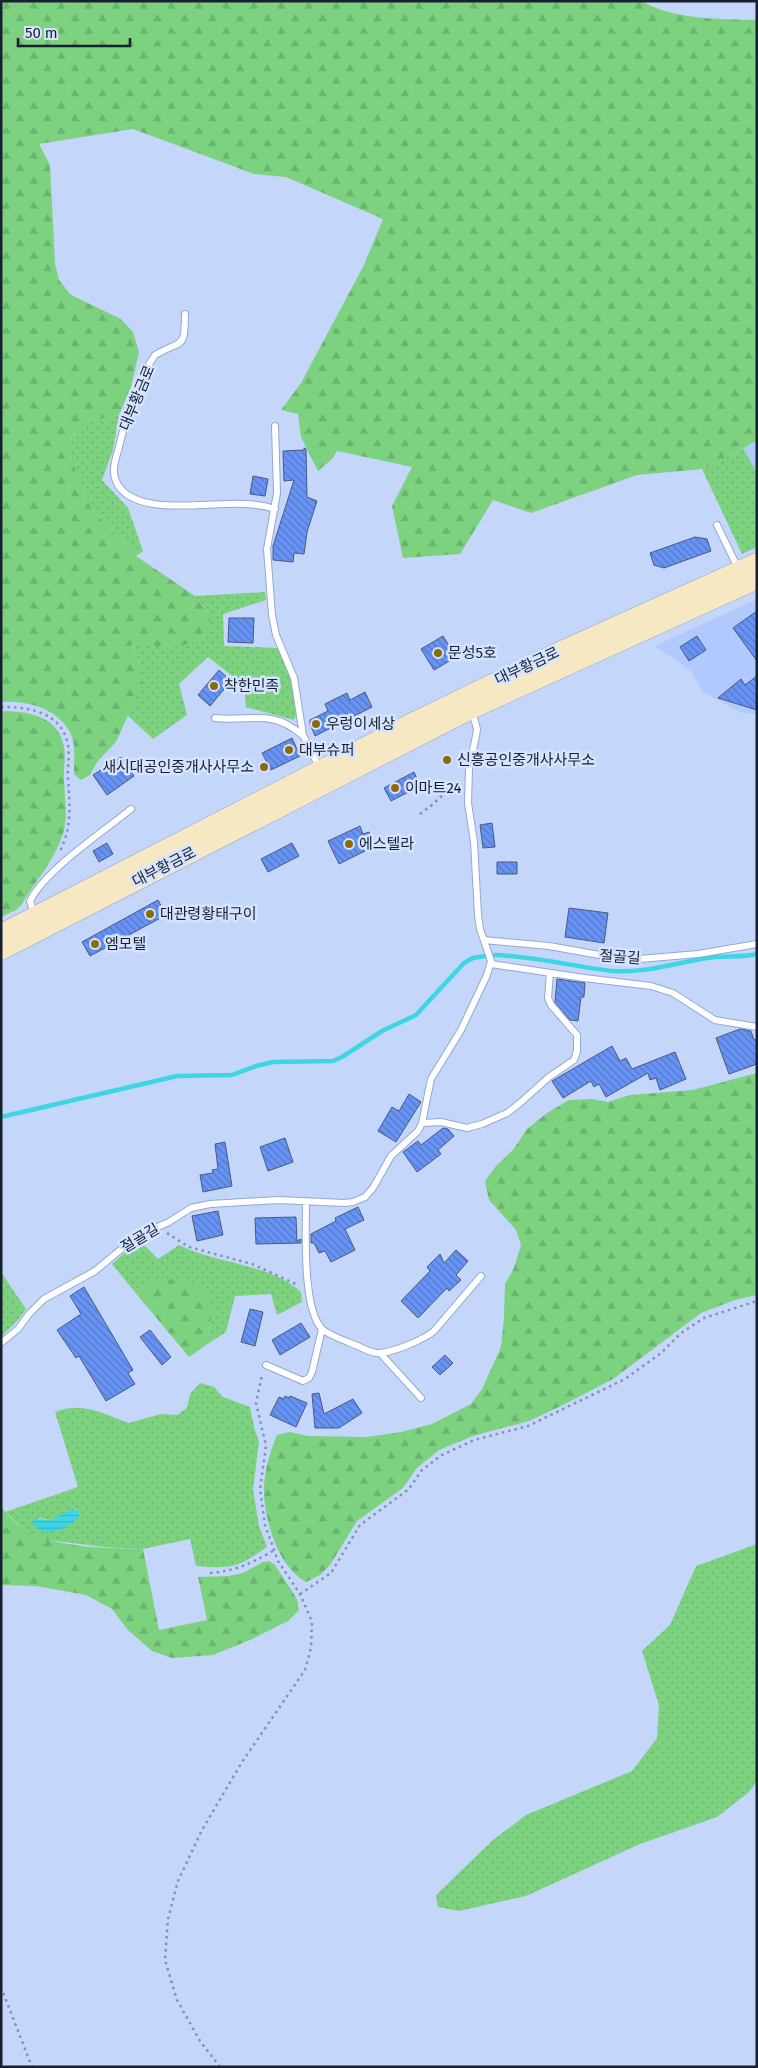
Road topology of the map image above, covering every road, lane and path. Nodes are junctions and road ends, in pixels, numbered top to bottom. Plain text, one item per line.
1 (185, 314) dead end
2 (275, 426) dead end
3 (275, 509) junction
4 (717, 525) dead end
5 (757, 562) edge
6 (747, 578) edge
7 (468, 703) junction
8 (1, 707) edge
9 (215, 718) dead end
10 (303, 735) junction
11 (469, 768) junction
12 (324, 777) junction
13 (131, 809) dead end
14 (420, 814) dead end
15 (47, 876) junction
16 (36, 916) junction
17 (1, 934) edge
18 (484, 940) junction
19 (757, 944) edge
20 (1, 951) edge
21 (490, 964) junction
22 (550, 973) junction
23 (757, 1027) edge
24 (422, 1123) junction
25 (306, 1201) junction
26 (159, 1225) junction
27 (481, 1276) dead end
28 (309, 1292) junction
29 (757, 1301) edge
30 (322, 1329) junction
31 (1, 1343) edge
32 (380, 1353) junction
33 (266, 1365) joint
34 (421, 1398) dead end
35 (274, 1550) junction
36 (210, 1573) dead end
37 (300, 1594) junction
38 (1, 1987) edge
39 (32, 2067) edge
40 (220, 2067) edge

1 - 3 lane, 대부황금로
2 - 3 lane
3 - 10 lane
4 - 6 lane
5 - 6 main road, 대부황금로
6 - 7 main road, 대부황금로
7 - 11 lane
7 - 12 main road, 대부황금로
8 - 15 path
9 - 10 lane
10 - 12 lane
11 - 14 path
11 - 18 lane
12 - 16 main road, 대부황금로
12 - 20 main road, 대부황금로
13 - 15 lane
15 - 16 lane
16 - 17 main road, 대부황금로
18 - 19 lane, 절골길
18 - 21 lane
21 - 22 lane, 절골길
21 - 24 lane
22 - 23 lane, 절골길
22 - 24 lane
24 - 25 lane, 절골길
25 - 26 lane, 절골길
25 - 28 lane
26 - 28 path
26 - 31 lane, 절골길
27 - 32 lane
28 - 30 lane
29 - 37 path
30 - 32 lane
30 - 33 lane
32 - 34 lane
33 - 35 path
35 - 36 path
35 - 37 path
37 - 40 path
38 - 39 path

